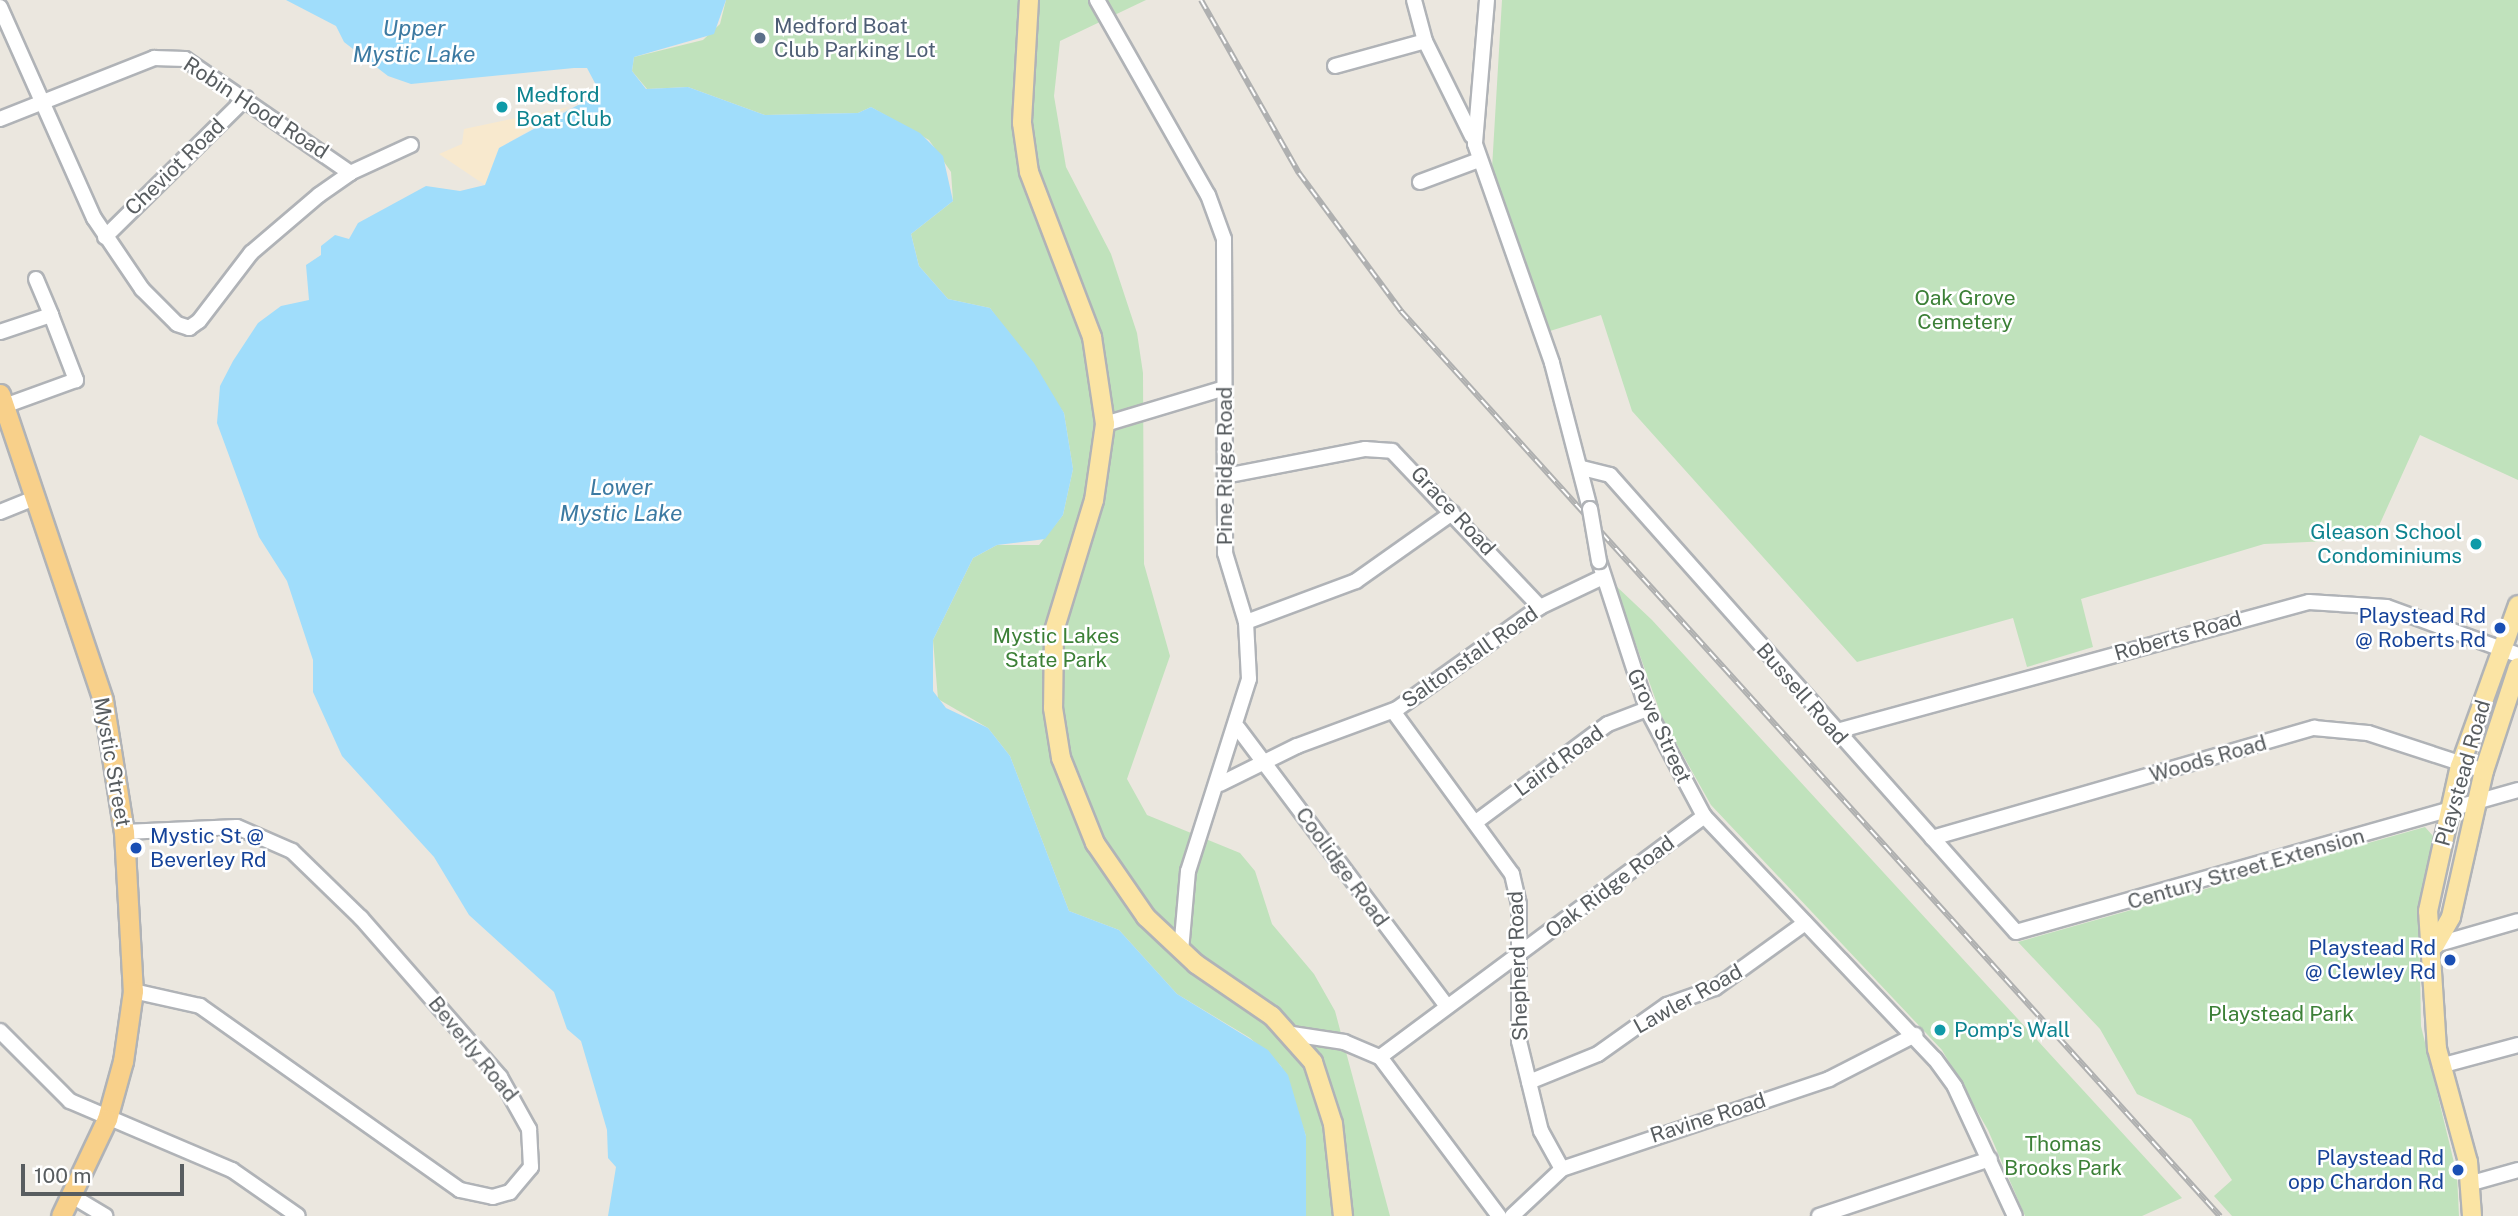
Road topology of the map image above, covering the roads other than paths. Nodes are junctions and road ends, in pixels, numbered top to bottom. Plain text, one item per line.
1 (1029, 0) edge
2 (1097, 0) edge
3 (1414, 0) edge
4 (1487, 0) edge
5 (0, 7) edge
6 (1425, 41) junction
7 (1335, 66) dead end
8 (246, 98) junction
9 (41, 104) junction
10 (0, 119) edge
11 (1475, 144) junction
12 (411, 145) dead end
13 (1479, 159) junction
14 (350, 173) junction
15 (1420, 182) dead end
16 (105, 237) junction
17 (36, 279) dead end
18 (51, 316) junction
19 (0, 332) edge
20 (1224, 388) junction
21 (2, 400) edge
22 (1105, 424) junction
23 (1581, 468) junction
24 (1225, 476) junction
25 (35, 498) junction
26 (0, 512) edge
27 (1452, 513) junction
28 (1603, 577) junction
29 (1540, 607) junction
30 (2516, 615) edge
31 (1246, 622) junction
32 (2501, 648) junction
33 (2518, 654) edge
34 (2518, 667) edge
35 (1647, 709) junction
36 (1393, 711) junction
37 (1238, 728) junction
38 (1838, 731) junction
39 (1267, 762) junction
40 (2460, 766) junction
41 (2484, 771) junction
42 (1220, 784) junction
43 (2518, 790) edge
44 (2476, 802) junction
45 (2448, 811) junction
46 (1704, 816) junction
47 (1476, 822) junction
48 (124, 832) junction
49 (1931, 838) junction
50 (2518, 921) edge
51 (1805, 923) junction
52 (2016, 932) joint
53 (2435, 945) junction
54 (1181, 951) junction
55 (1520, 953) junction
56 (133, 990) junction
57 (1447, 1006) junction
58 (0, 1031) edge
59 (1292, 1034) junction
60 (1915, 1035) junction
61 (2518, 1045) edge
62 (1380, 1057) junction
63 (2440, 1066) junction
64 (1529, 1082) junction
65 (107, 1119) junction
66 (1990, 1159) junction
67 (1562, 1169) junction
68 (2518, 1170) edge
69 (2472, 1183) junction
70 (72, 1196) junction
71 (61, 1216) edge
72 (105, 1216) edge
73 (299, 1216) edge
74 (1343, 1216) edge
75 (1499, 1216) edge
76 (1512, 1216) edge
77 (1819, 1216) edge
78 (2015, 1216) edge
79 (2472, 1216) edge

1 - 22 main road
2 - 20 street, Pine Ridge Road
3 - 6 street, Grove Street
4 - 11 street, Grove Street
5 - 9 street
6 - 7 street
6 - 11 street, Grove Street
8 - 9 street, Robin Hood Road
8 - 14 street, Robin Hood Road
8 - 16 street, Cheviot Road
9 - 10 street, Robin Hood Road
9 - 16 street
11 - 13 street, Grove Street
12 - 14 street
13 - 15 street
13 - 23 street, Grove Street
14 - 16 street
17 - 18 street
18 - 19 street
18 - 21 street
20 - 22 street
20 - 24 street, Pine Ridge Road
21 - 25 highway, Mystic Street
22 - 54 main road
23 - 28 street, Grove Street, bridge
23 - 38 street, Bussell Road
24 - 27 street, Grace Road
24 - 31 street, Pine Ridge Road
25 - 26 street
25 - 48 highway, Mystic Street
27 - 29 street, Grace Road
27 - 31 street
28 - 29 street, Saltonstall Road
28 - 35 street, Grove Street
29 - 36 street, Saltonstall Road
30 - 32 main road, Playstead Road
31 - 37 street, Pine Ridge Road
32 - 33 street, Roberts Road
32 - 38 street, Roberts Road
32 - 40 main road, Playstead Road
34 - 41 main road, Playstead Road
35 - 46 street, Grove Street
35 - 47 street, Laird Road
36 - 39 street, Saltonstall Road
36 - 47 street, Shepherd Road
37 - 39 street, Coolidge Road
37 - 42 street, Pine Ridge Road
38 - 49 street, Bussell Road
39 - 42 street, Saltonstall Road
39 - 57 street, Coolidge Road
40 - 41 street, Woods Road
40 - 45 main road, Playstead Road
40 - 49 street, Woods Road
41 - 44 main road, Playstead Road
42 - 54 street, Pine Ridge Road
43 - 44 street, Century Street Extension
44 - 45 street, Century Street Extension
44 - 53 main road, Playstead Road
45 - 52 street, Century Street Extension
45 - 53 main road, Playstead Road
46 - 51 street, Grove Street
46 - 55 street, Oak Ridge Road
47 - 55 street, Shepherd Road
48 - 56 highway, Mystic Street
48 - 56 street, Beverly Road
49 - 52 street, Bussell Road
50 - 53 street
51 - 60 street, Grove Street
51 - 64 street, Lawler Road
53 - 63 main road, Playstead Road
54 - 59 main road
55 - 57 street, Oak Ridge Road
55 - 64 street, Shepherd Road
56 - 65 highway, Mystic Street
57 - 62 street, Oak Ridge Road
58 - 65 street
59 - 62 street
59 - 74 main road
60 - 66 street, Grove Street
60 - 67 street, Ravine Road
61 - 63 street
62 - 75 street
63 - 69 main road, Playstead Road
64 - 67 street, Shepherd Road
65 - 70 highway, Mystic Street
65 - 73 street
66 - 77 street
66 - 78 street, Grove Street
67 - 76 street, Ravine Road
68 - 69 street
69 - 79 main road, Playstead Road
70 - 71 highway, Mystic Street
70 - 72 street

